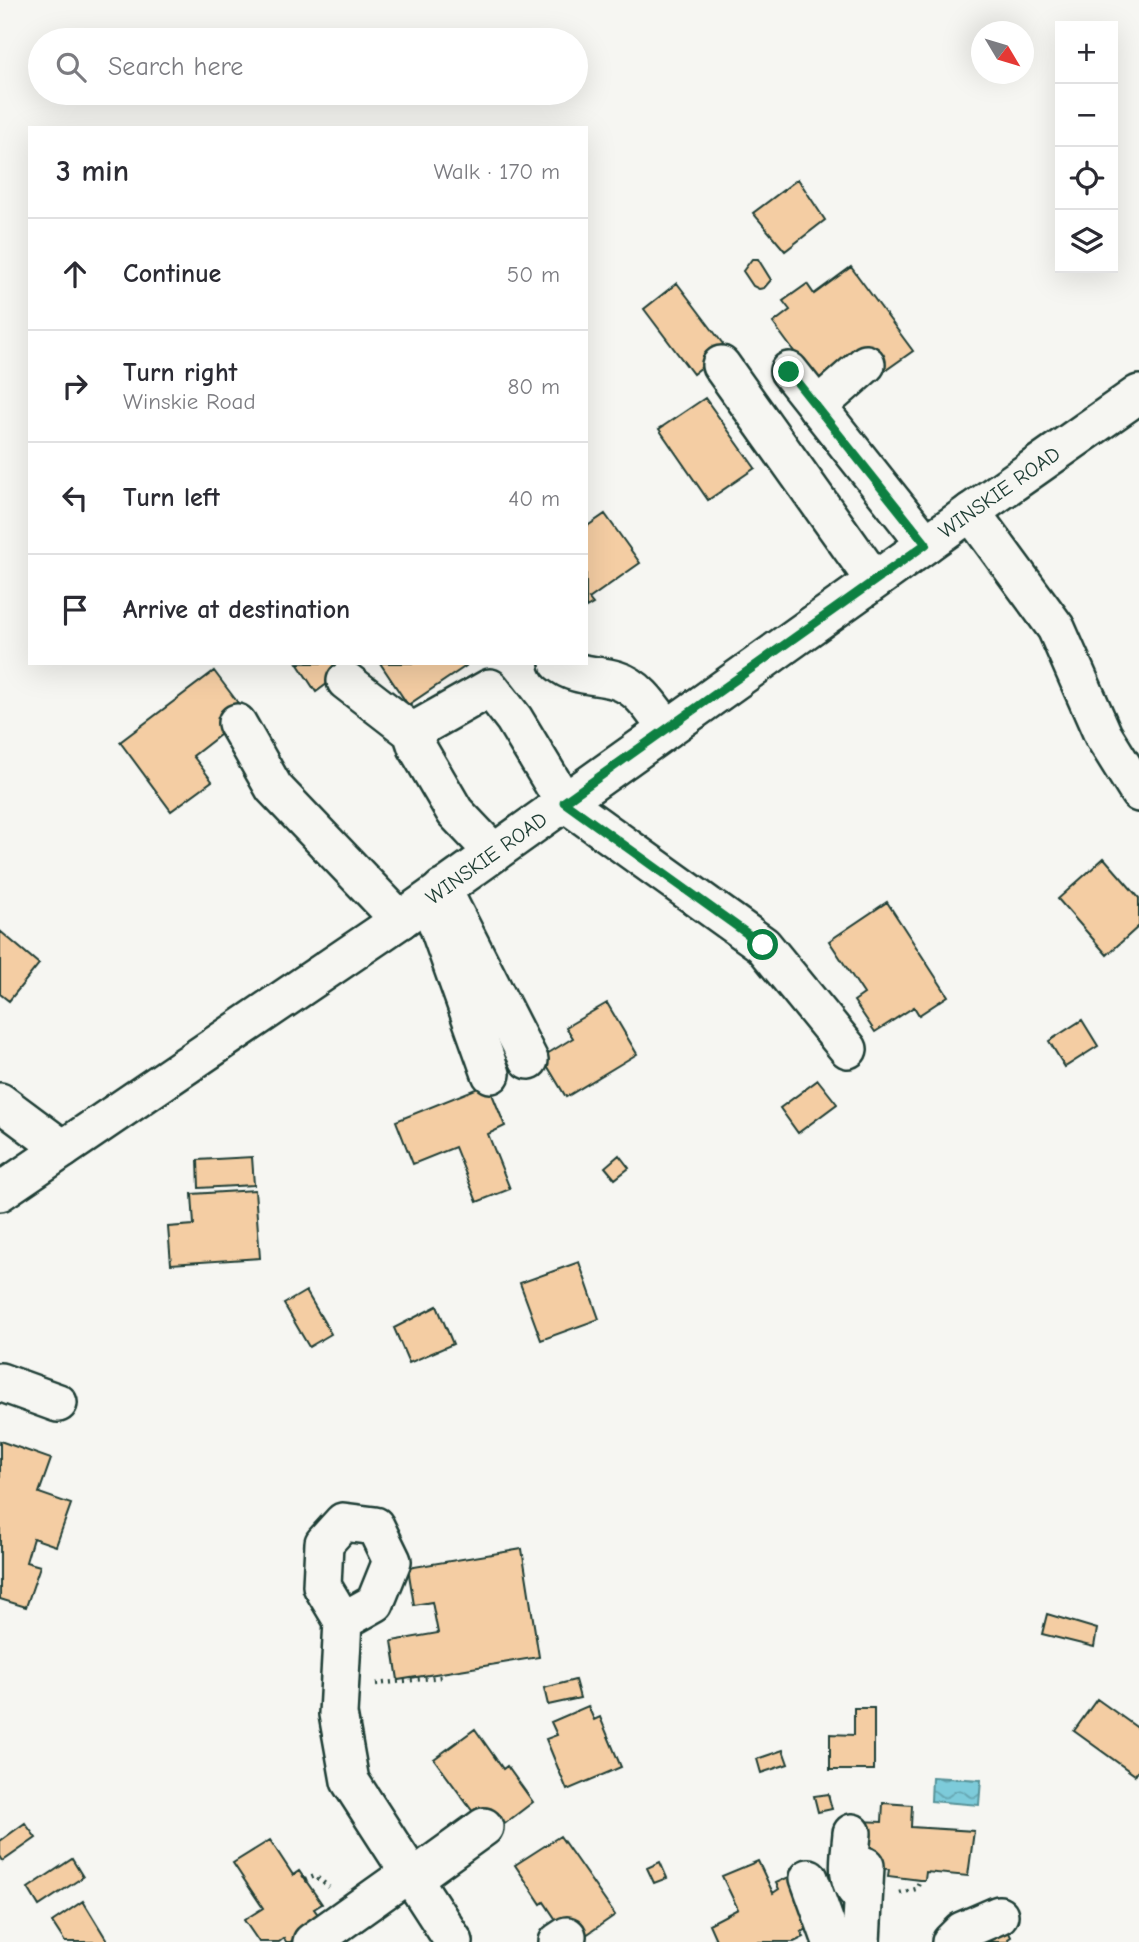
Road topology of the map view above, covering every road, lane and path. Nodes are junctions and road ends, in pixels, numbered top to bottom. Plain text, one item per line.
1 (866, 364) dead end
2 (721, 365) dead end
3 (789, 372) dead end
4 (1139, 394) edge
5 (817, 407) junction
6 (971, 512) junction
7 (926, 544) junction
8 (874, 580) junction
9 (561, 665) edge
10 (346, 681) dead end
11 (237, 723) dead end
12 (667, 729) junction
13 (412, 732) junction
14 (1139, 793) edge
15 (564, 802) junction
16 (494, 852) junction
17 (423, 903) junction
18 (848, 1049) dead end
19 (529, 1060) dead end
20 (491, 1074) dead end
21 (0, 1102) edge
22 (63, 1149) junction
23 (0, 1192) edge
24 (0, 1382) edge
25 (58, 1403) dead end
26 (344, 1621) dead end
27 (441, 1673) dead end
28 (339, 1688) junction
29 (484, 1827) dead end
30 (852, 1833) dead end
31 (410, 1876) junction
32 (809, 1878) dead end
33 (999, 1915) dead end
34 (313, 1941) edge
35 (454, 1942) edge
36 (832, 1942) edge
37 (861, 1942) edge
38 (951, 1942) edge

1 - 5 street
2 - 8 street
3 - 5 street
4 - 6 street, WINSKIE ROAD
5 - 7 street
6 - 7 street, WINSKIE ROAD
6 - 14 street
7 - 8 street, WINSKIE ROAD
8 - 12 street, WINSKIE ROAD
9 - 12 street
10 - 13 street
11 - 17 street
12 - 15 street, WINSKIE ROAD
13 - 15 street
13 - 16 street
15 - 16 street, WINSKIE ROAD
15 - 18 street
16 - 17 street, WINSKIE ROAD
17 - 19 street
17 - 20 street
17 - 22 street, WINSKIE ROAD
21 - 22 street
22 - 23 street, WINSKIE ROAD
24 - 25 street
26 - 28 street
27 - 28 path
28 - 31 street
29 - 31 street
30 - 37 street
31 - 34 street
31 - 35 street
32 - 36 street
33 - 38 street

